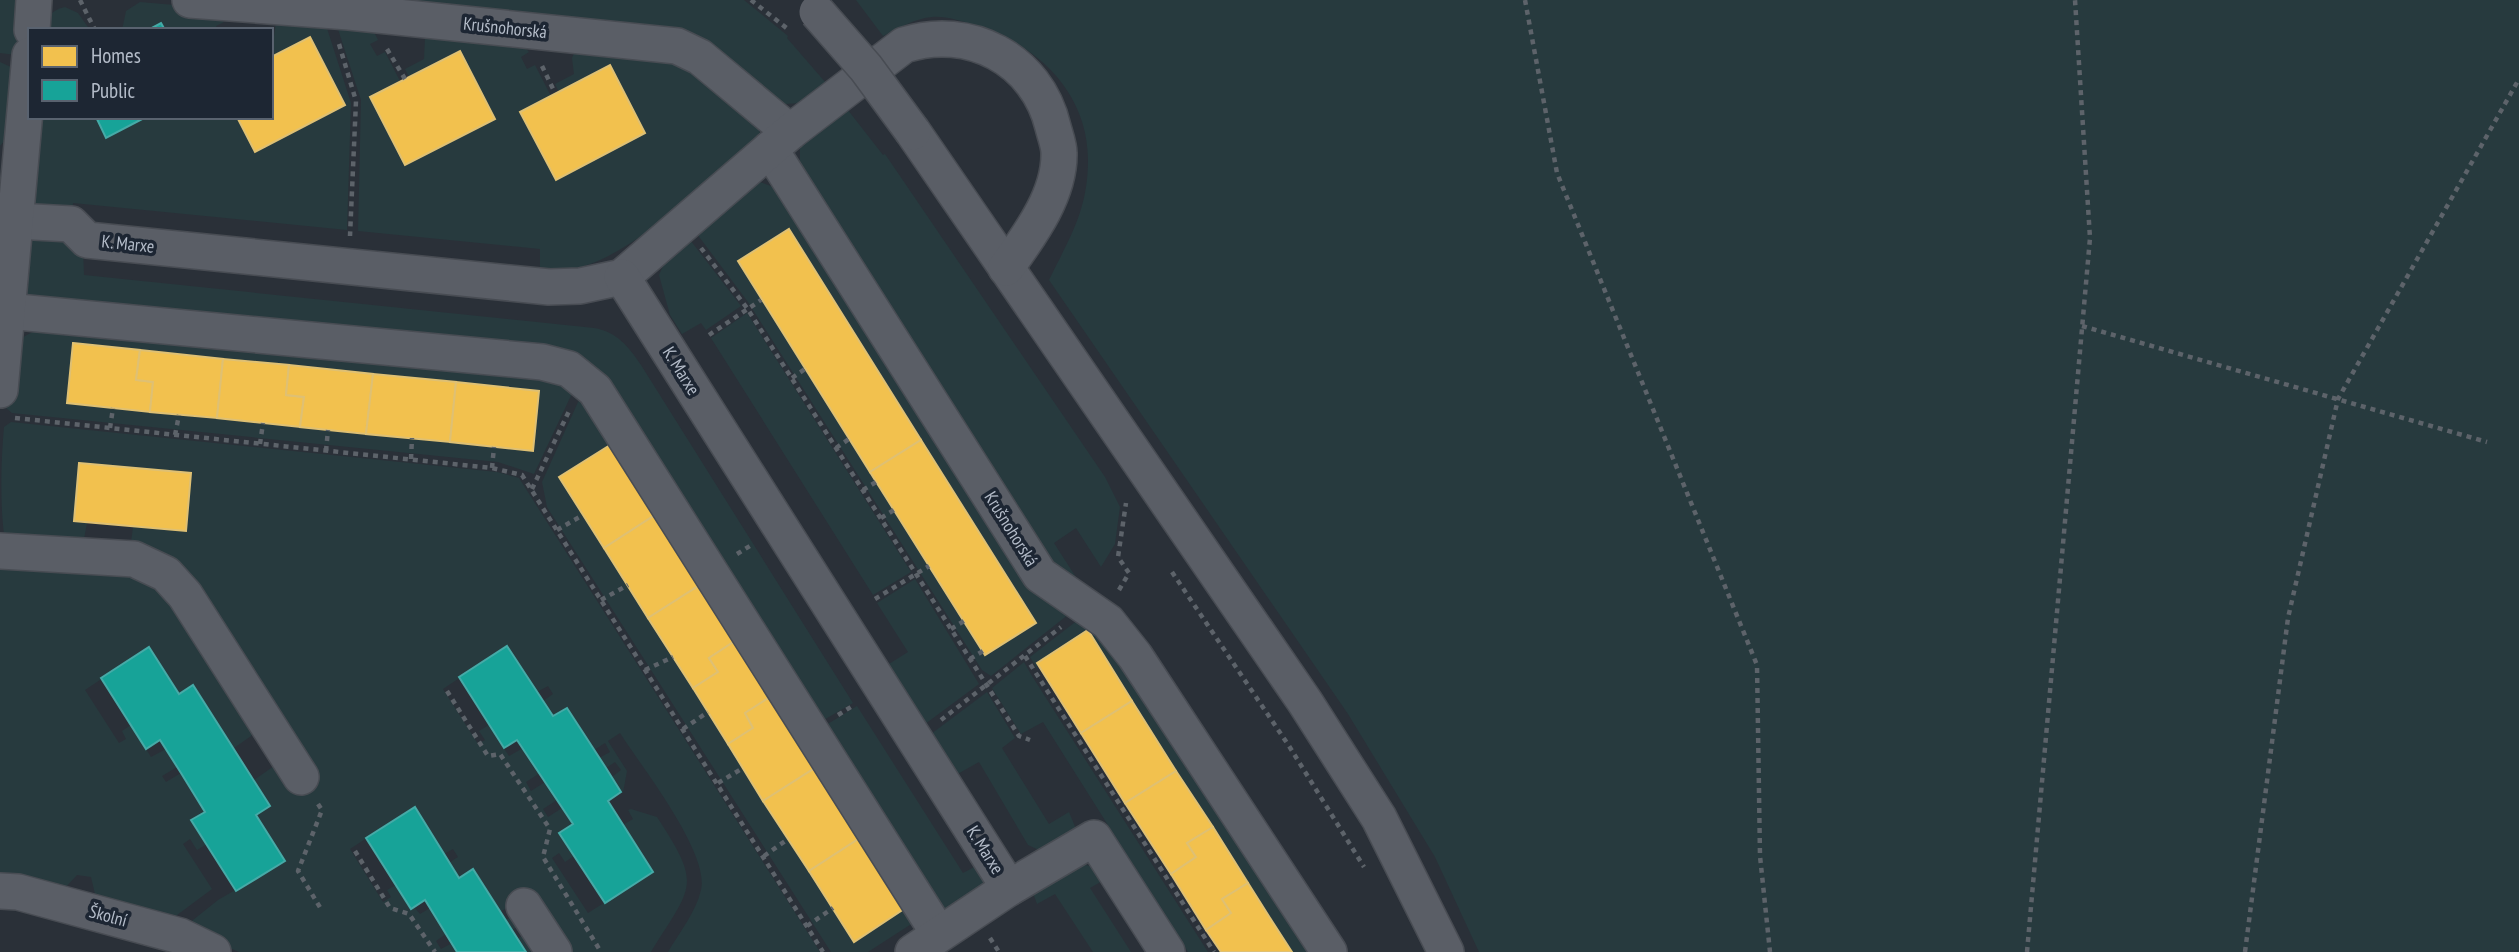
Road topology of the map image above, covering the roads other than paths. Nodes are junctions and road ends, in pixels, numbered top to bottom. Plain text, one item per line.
1 (34, 0) edge
2 (190, 0) edge
3 (805, 15) edge
4 (32, 28) edge
5 (28, 79) edge
6 (780, 140) junction
7 (16, 221) junction
8 (1006, 268) junction
9 (622, 277) junction
10 (8, 311) junction
11 (7, 404) edge
12 (0, 551) edge
13 (300, 777) road end
14 (1009, 888) junction
15 (0, 891) edge
16 (524, 906) dead end
17 (926, 943) edge
18 (213, 952) edge
19 (554, 952) edge
20 (1167, 952) edge
21 (1329, 952) edge
22 (1446, 952) edge

1 - 4 street
2 - 6 street, Krušnohorská
3 - 8 street, bridge
5 - 7 street
6 - 8 street
6 - 9 street
6 - 21 street, Krušnohorská
7 - 9 street, K. Marxe
7 - 10 street
8 - 22 street
9 - 14 street, K. Marxe
10 - 11 street
10 - 17 street
12 - 13 street
14 - 17 street, K. Marxe
14 - 20 street
15 - 18 street, Školní
16 - 19 street

